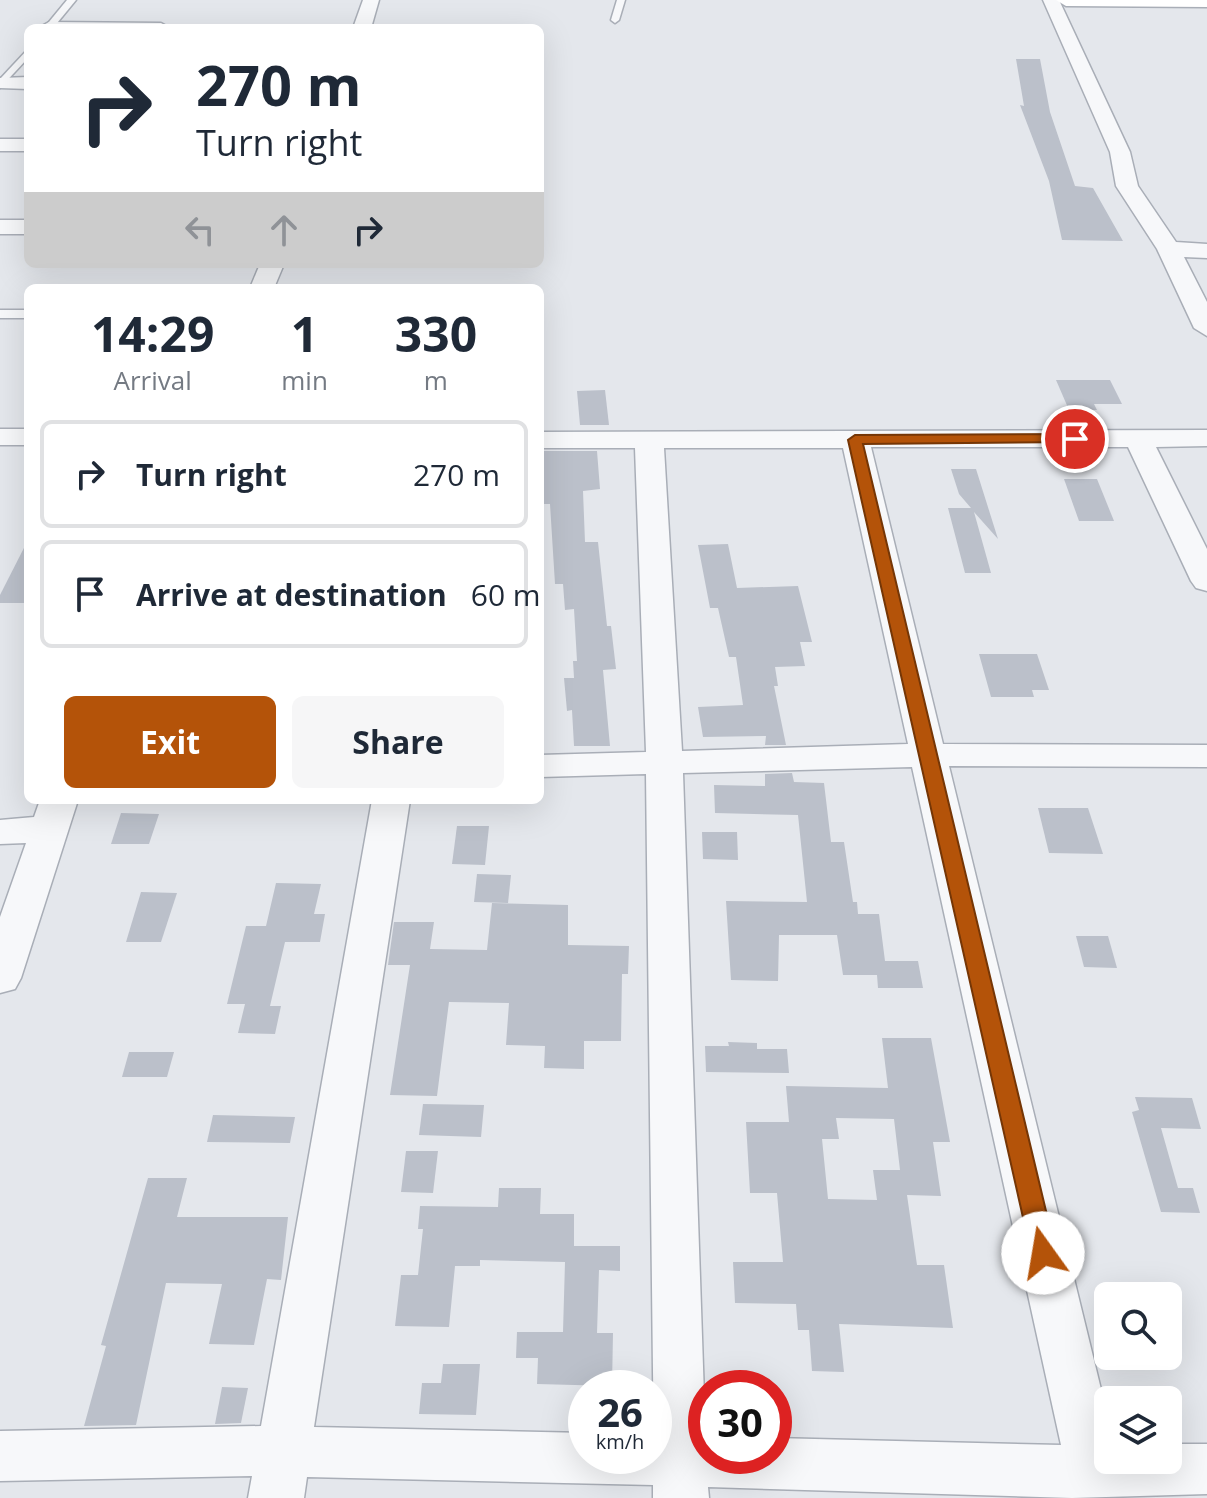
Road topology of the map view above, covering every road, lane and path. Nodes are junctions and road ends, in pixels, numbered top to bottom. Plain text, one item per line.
1 (72, 0) edge
2 (371, 0) edge
3 (621, 0) edge
4 (1051, 0) edge
5 (1066, 0) edge
6 (1207, 1) edge
7 (615, 20) dead end
8 (52, 24) edge
9 (363, 24) edge
10 (24, 57) edge
11 (24, 83) edge
12 (1, 84) edge
13 (0, 145) edge
14 (24, 145) edge
15 (0, 227) edge
16 (24, 227) edge
17 (1169, 249) junction
18 (1207, 251) edge
19 (0, 314) edge
20 (24, 314) edge
21 (1207, 328) edge
22 (0, 437) edge
23 (24, 437) edge
24 (1138, 438) junction
25 (1207, 438) edge
26 (544, 440) edge
27 (649, 440) junction
28 (855, 440) junction
29 (1207, 581) edge
30 (929, 755) junction
31 (1207, 756) edge
32 (664, 761) junction
33 (544, 766) edge
34 (390, 804) edge
35 (54, 815) edge
36 (0, 832) edge
37 (0, 978) edge
38 (0, 1456) edge
39 (1207, 1469) edge
40 (279, 1474) edge
41 (680, 1479) edge
42 (1096, 1485) edge

1 - 8 lane
2 - 9 street
3 - 7 lane
4 - 17 street
5 - 6 street
10 - 12 lane
11 - 12 street
13 - 14 street
15 - 16 street
17 - 18 street
17 - 21 street
19 - 20 lane
22 - 23 street
24 - 25 street
24 - 28 street
24 - 29 street
26 - 27 street
27 - 28 street
27 - 32 street
28 - 30 street
30 - 31 street
30 - 32 street
30 - 42 street
32 - 33 street
32 - 41 street
34 - 40 street
35 - 36 street
35 - 37 street
38 - 40 street
39 - 42 street
40 - 41 street
41 - 42 street

